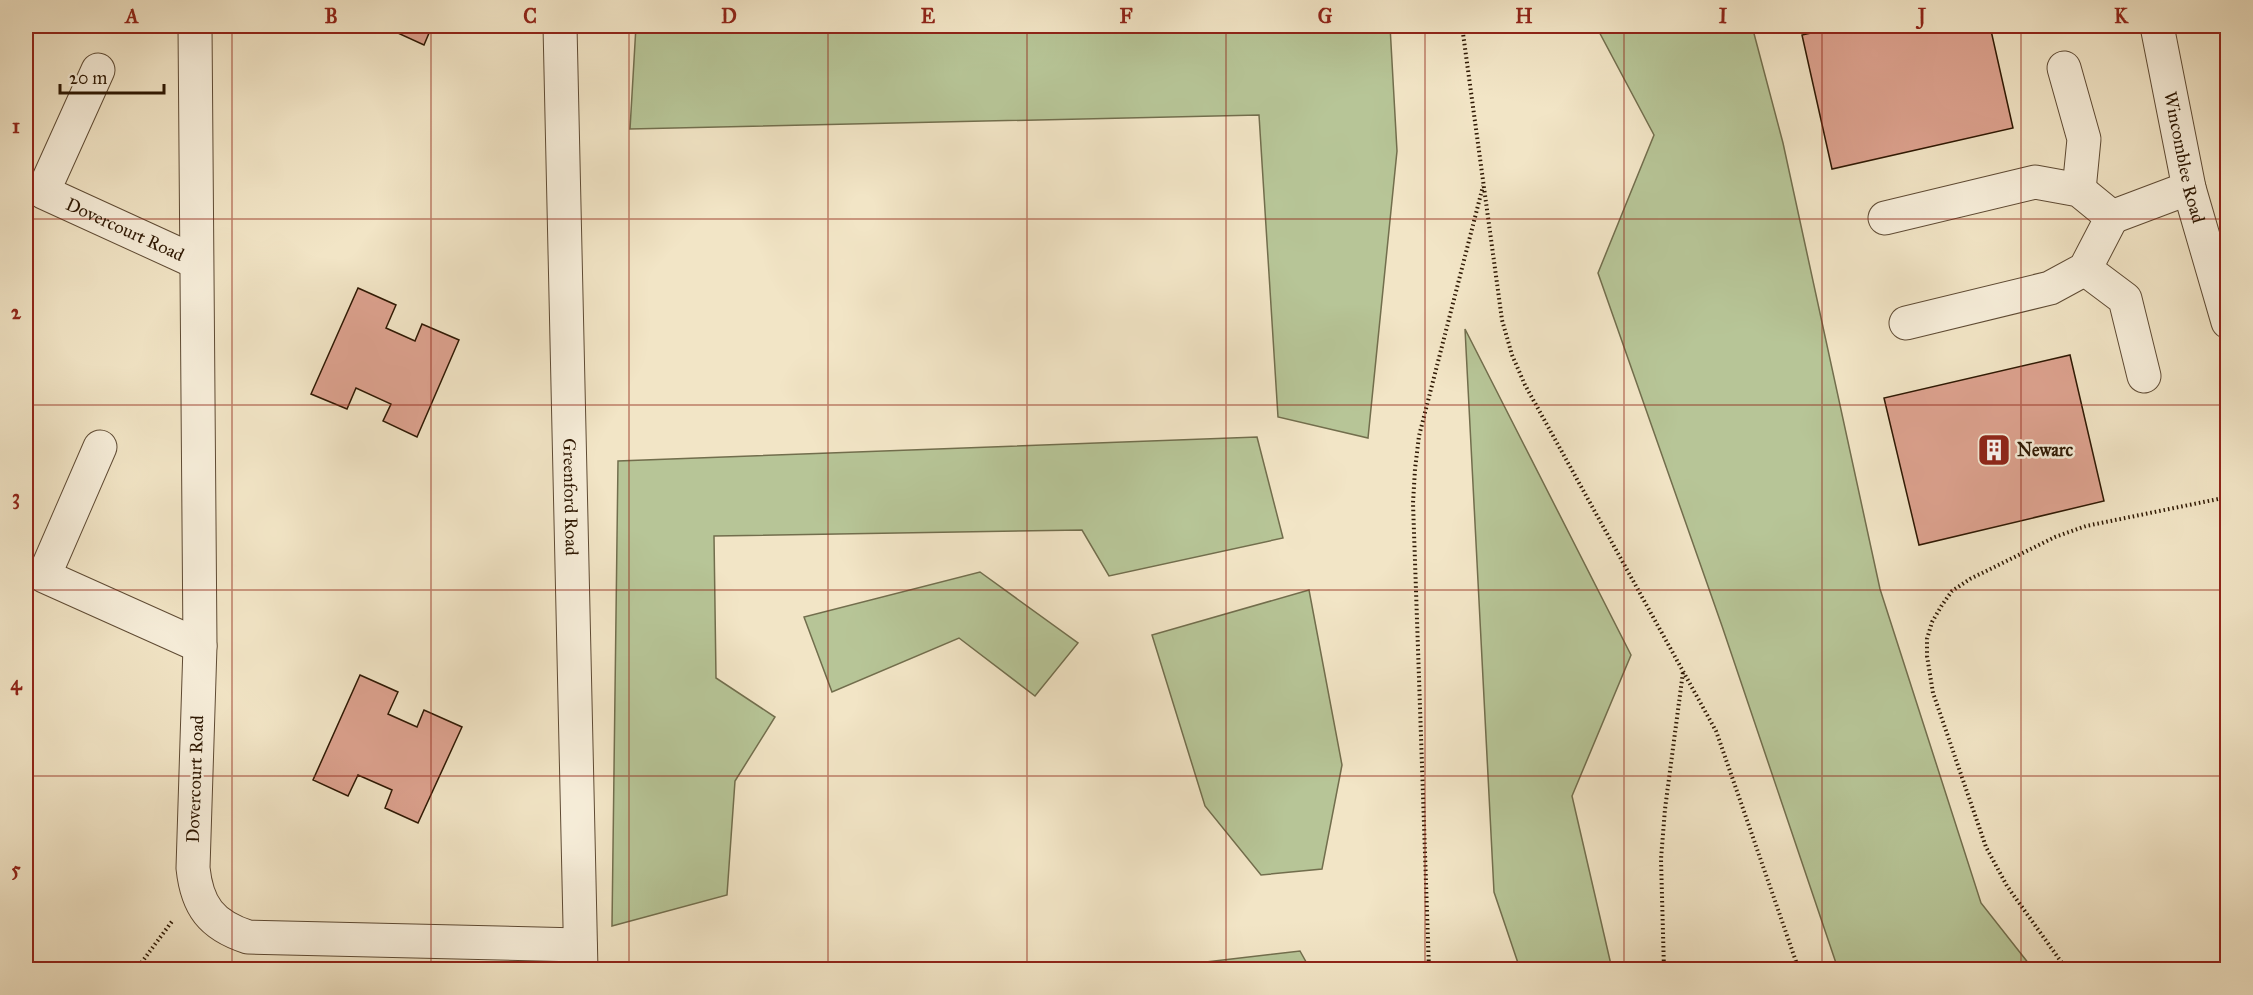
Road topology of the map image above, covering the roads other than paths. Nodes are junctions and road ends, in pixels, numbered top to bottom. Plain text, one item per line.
1 (195, 26) edge
2 (560, 26) edge
3 (2157, 26) edge
4 (2064, 68) dead end
5 (98, 70) dead end
6 (2189, 188) junction
7 (2079, 190) junction
8 (2112, 217) junction
9 (1885, 218) dead end
10 (196, 262) junction
11 (2085, 268) junction
12 (2228, 322) edge
13 (1906, 323) dead end
14 (2144, 376) dead end
15 (100, 447) dead end
16 (200, 646) junction
17 (581, 957) edge

1 - 10 street, Dovercourt Road
2 - 17 street, Greenford Road
3 - 6 street, Wincomblee Road
4 - 7 street
5 - 10 street, Dovercourt Road
6 - 8 street
6 - 12 street, Wincomblee Road
7 - 8 street
7 - 9 street
8 - 11 street
10 - 16 street, Dovercourt Road
11 - 13 street
11 - 14 street
15 - 16 street
16 - 17 street, Dovercourt Road

